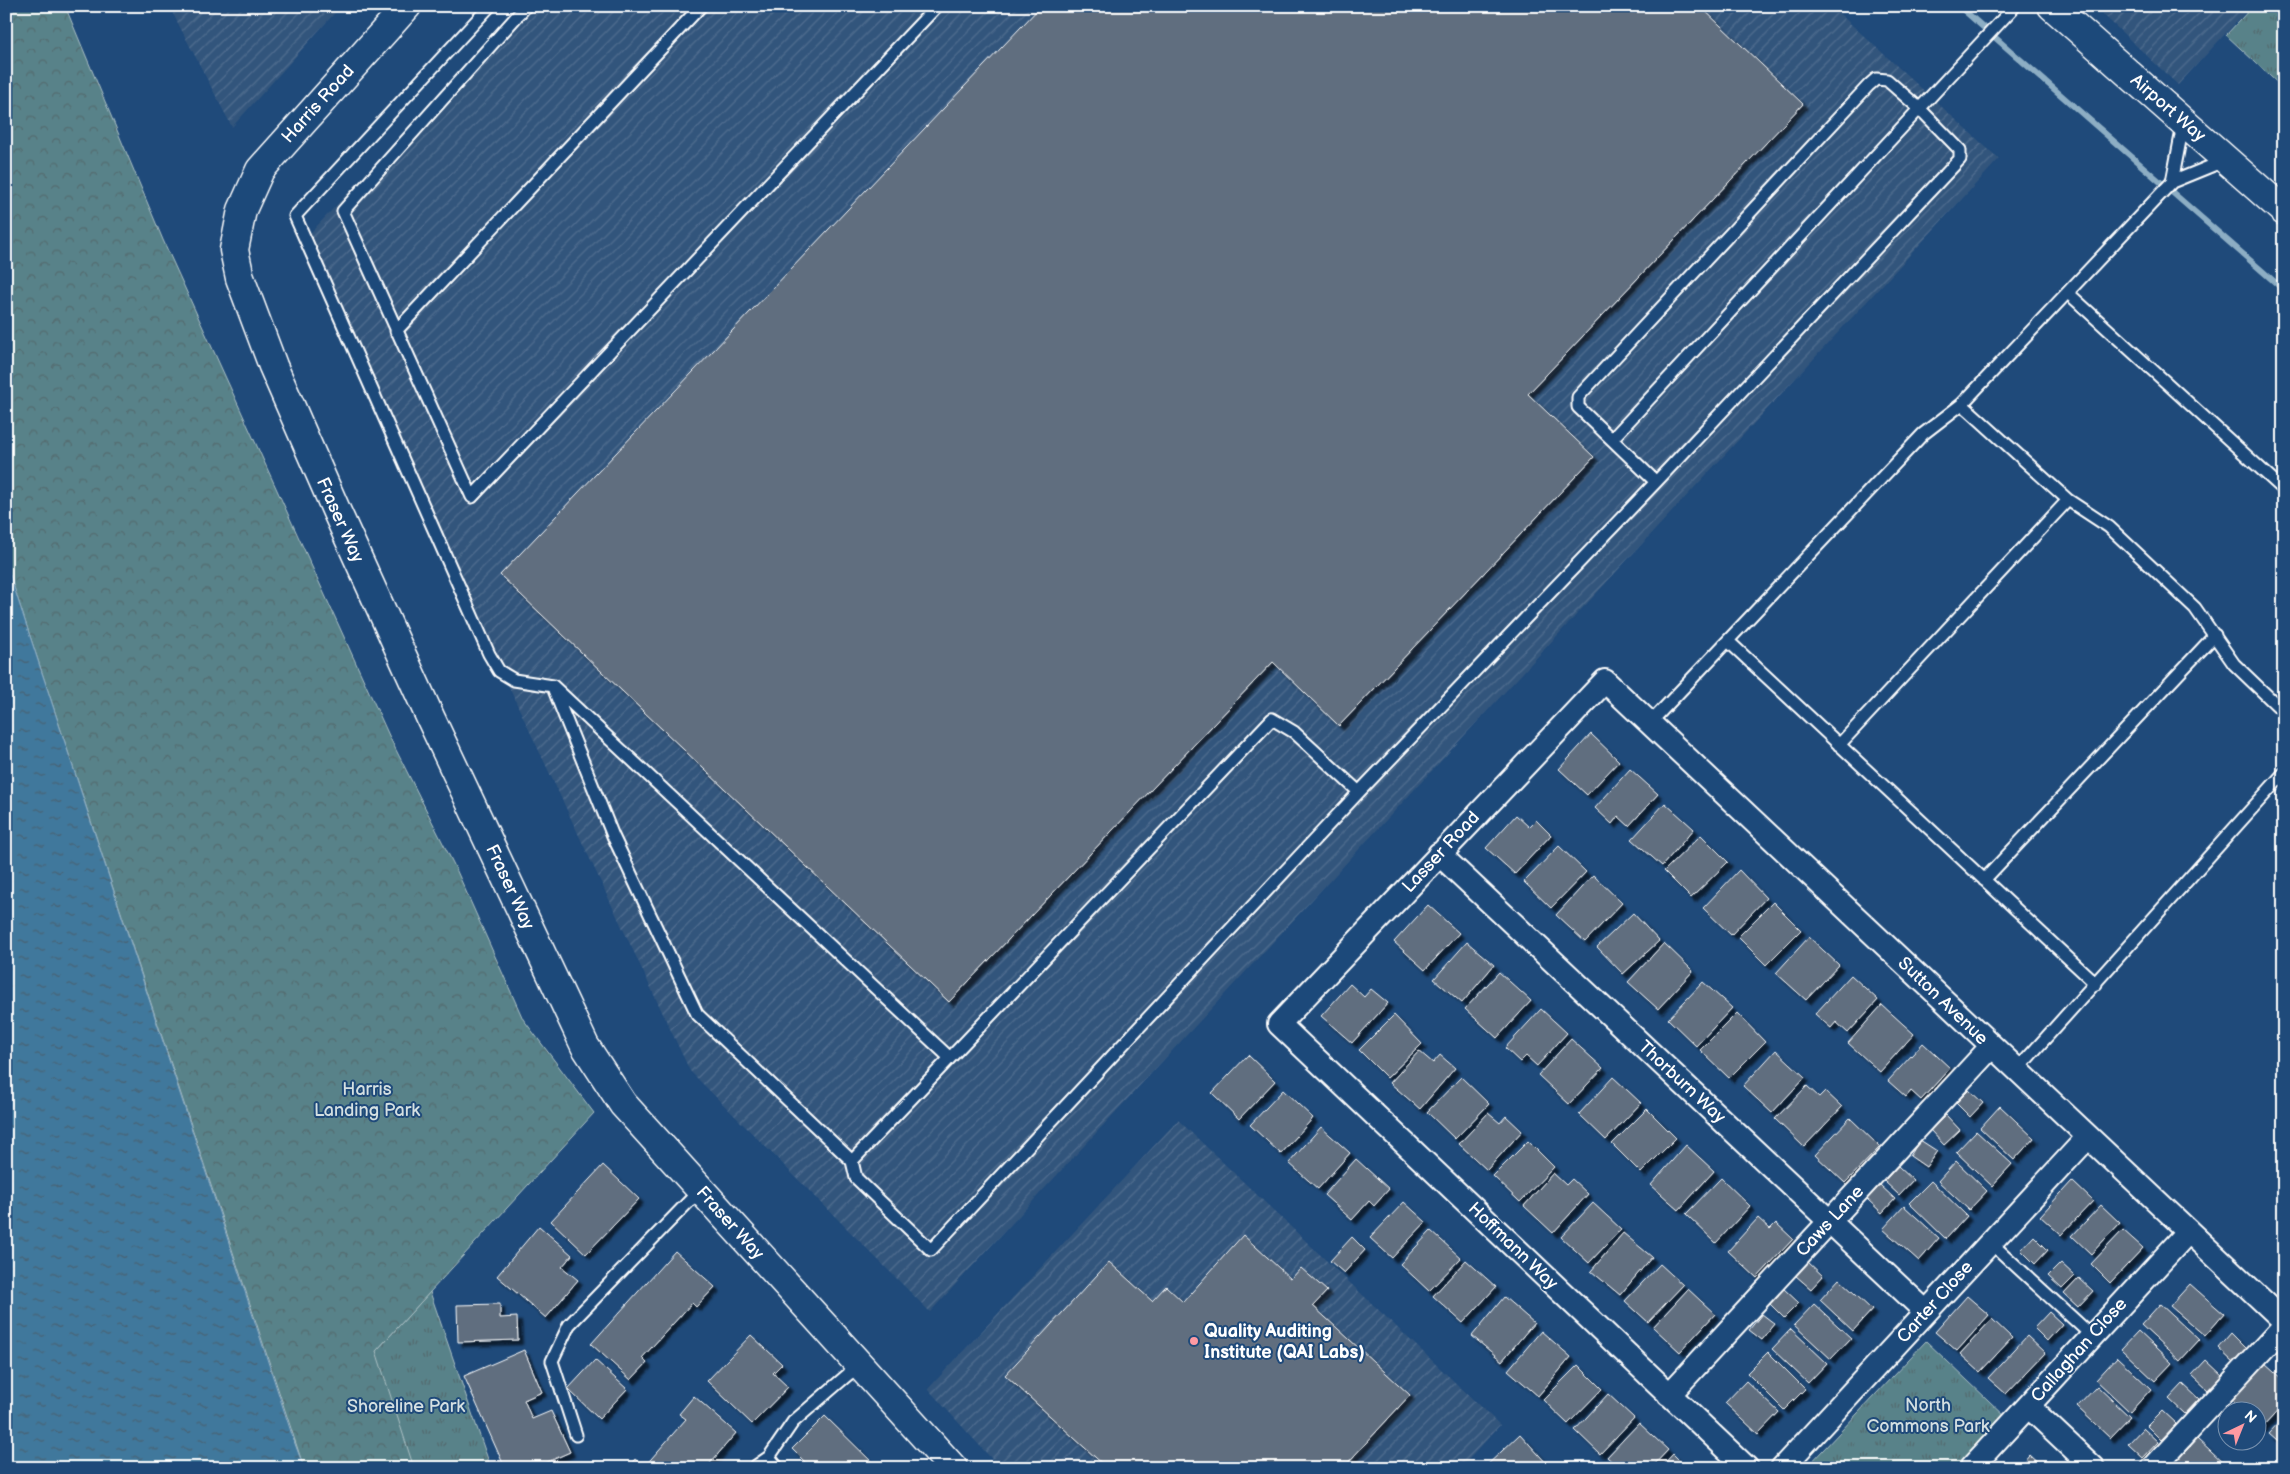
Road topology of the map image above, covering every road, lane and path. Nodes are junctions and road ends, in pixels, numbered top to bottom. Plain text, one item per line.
1 (407, 6) edge
2 (490, 6) edge
3 (526, 6) edge
4 (701, 6) edge
5 (937, 6) edge
6 (2015, 6) edge
7 (2052, 6) edge
8 (1920, 109) junction
9 (2183, 122) junction
10 (2226, 160) junction
11 (2172, 182) junction
12 (242, 210) joint
13 (2284, 211) edge
14 (2068, 293) junction
15 (396, 332) junction
16 (1962, 404) junction
17 (1612, 439) junction
18 (1656, 482) junction
19 (2284, 490) edge
20 (2068, 500) junction
21 (2215, 635) junction
22 (1728, 641) junction
23 (1605, 681) joint
24 (552, 686) junction
25 (2284, 712) edge
26 (1650, 723) junction
27 (1839, 745) junction
28 (2284, 773) edge
29 (1359, 792) junction
30 (1439, 854) junction
31 (1984, 880) junction
32 (2096, 984) junction
33 (1279, 1024) joint
34 (1992, 1047) junction
35 (950, 1058) junction
36 (2016, 1071) junction
37 (2088, 1137) junction
38 (852, 1161) junction
39 (701, 1190) junction
40 (1829, 1221) junction
41 (2188, 1232) junction
42 (1990, 1242) junction
43 (1925, 1311) junction
44 (2284, 1321) edge
45 (2284, 1326) edge
46 (2091, 1335) junction
47 (858, 1364) junction
48 (1669, 1395) junction
49 (2028, 1406) junction
50 (576, 1435) dead end
51 (769, 1456) junction
52 (753, 1468) edge
53 (778, 1468) edge
54 (953, 1468) edge
55 (1747, 1468) edge
56 (1782, 1468) edge
57 (1971, 1468) edge
58 (2094, 1468) edge
59 (2153, 1468) edge

1 - 12 street, Harris Road
2 - 24 lane
3 - 15 lane
4 - 15 lane
5 - 15 lane
6 - 8 lane
7 - 9 street, Airport Way
8 - 17 lane
8 - 17 lane
8 - 18 lane
9 - 10 street, Airport Way
9 - 11 lane
10 - 11 lane
10 - 13 street, Airport Way
11 - 14 lane
12 - 39 street, Fraser Way
14 - 16 lane
14 - 19 lane
16 - 20 lane
16 - 22 lane
17 - 18 lane
18 - 29 lane
20 - 21 lane
20 - 27 lane
21 - 25 lane
21 - 31 lane
22 - 26 lane
22 - 27 lane
23 - 26 street, Sutton Avenue
23 - 30 street, Lasser Road
24 - 35 lane
24 - 38 lane
26 - 34 street, Sutton Avenue
27 - 31 lane
28 - 32 lane
29 - 35 lane
29 - 38 lane
30 - 33 street, Lasser Road
30 - 40 street, Thorburn Way
31 - 32 lane
32 - 36 lane
33 - 48 street, Hoffmann Way
34 - 36 street, Sutton Avenue
34 - 40 street, Caws Lane
35 - 38 lane
36 - 37 street, Sutton Avenue
37 - 41 street, Sutton Avenue
37 - 42 street, Carter Close
39 - 47 street, Fraser Way
39 - 50 lane
40 - 43 street, Thorburn Way
40 - 48 street, Caws Lane
41 - 44 street, Sutton Avenue
41 - 46 street, Callaghan Close
42 - 43 street, Carter Close
42 - 46 lane
43 - 56 street, Carter Close
45 - 59 street
46 - 49 street, Callaghan Close
47 - 51 lane
47 - 54 street, Fraser Way
48 - 55 street, Hoffmann Way
49 - 57 street, Callaghan Close
49 - 58 street
51 - 52 lane
51 - 53 lane

